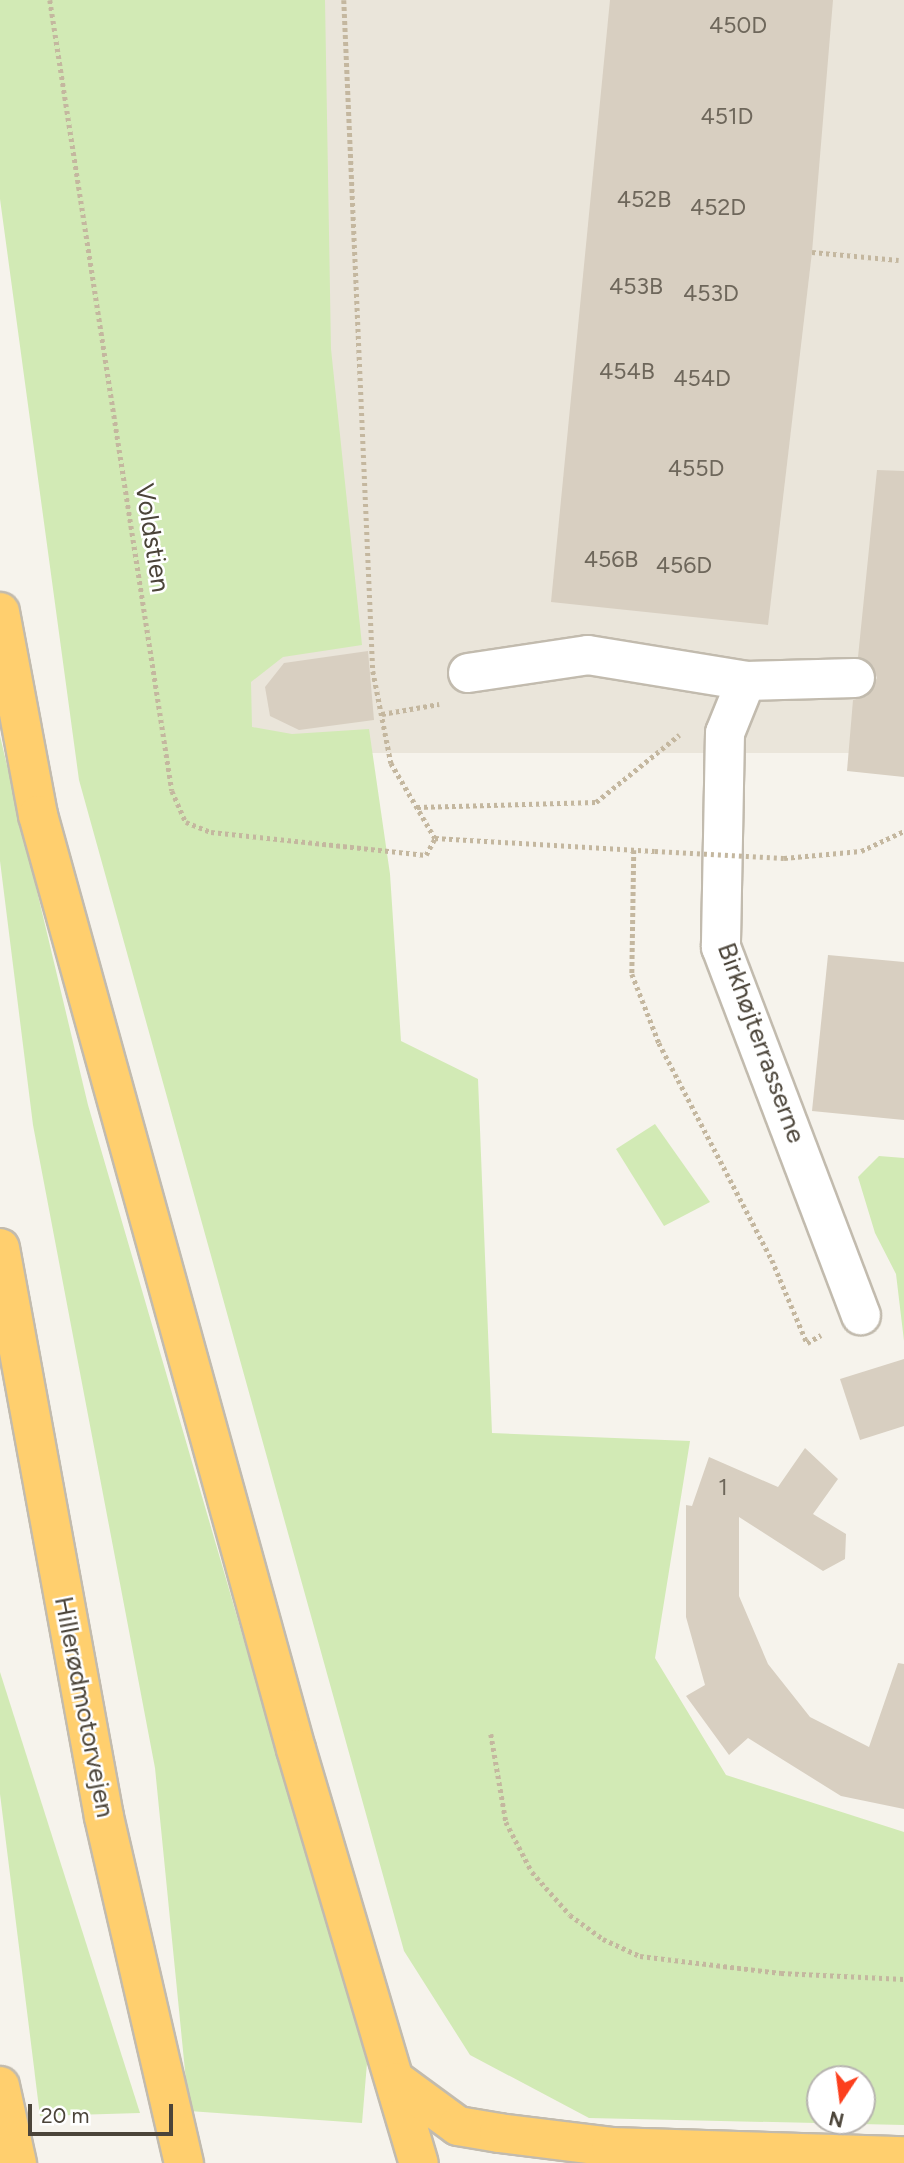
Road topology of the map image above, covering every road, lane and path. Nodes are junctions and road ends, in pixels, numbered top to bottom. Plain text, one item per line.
1 (50, 0) edge
2 (344, 0) edge
3 (812, 252) dead end
4 (899, 260) dead end
5 (0, 612) edge
6 (855, 678) dead end
7 (746, 681) junction
8 (459, 688) joint
9 (382, 714) junction
10 (687, 729) dead end
11 (417, 807) junction
12 (904, 831) edge
13 (435, 838) junction
14 (634, 850) junction
15 (0, 1248) edge
16 (861, 1315) joint
17 (491, 1734) dead end
18 (904, 1979) edge
19 (398, 2082) junction
20 (0, 2085) edge
21 (904, 2156) edge
22 (17, 2163) edge
23 (184, 2163) edge
24 (419, 2163) edge

1 - 13 path, Voldstien
2 - 9 path
3 - 4 path
5 - 19 highway
6 - 7 street
7 - 8 street
7 - 16 street, Birkhøjterrasserne
8 - 9 path
9 - 11 path
10 - 11 path
11 - 13 path
12 - 14 path, bridge
13 - 14 path
14 - 16 path
15 - 23 highway, Hillerødmotorvejen
17 - 18 path
19 - 21 highway
19 - 24 highway
20 - 22 highway

